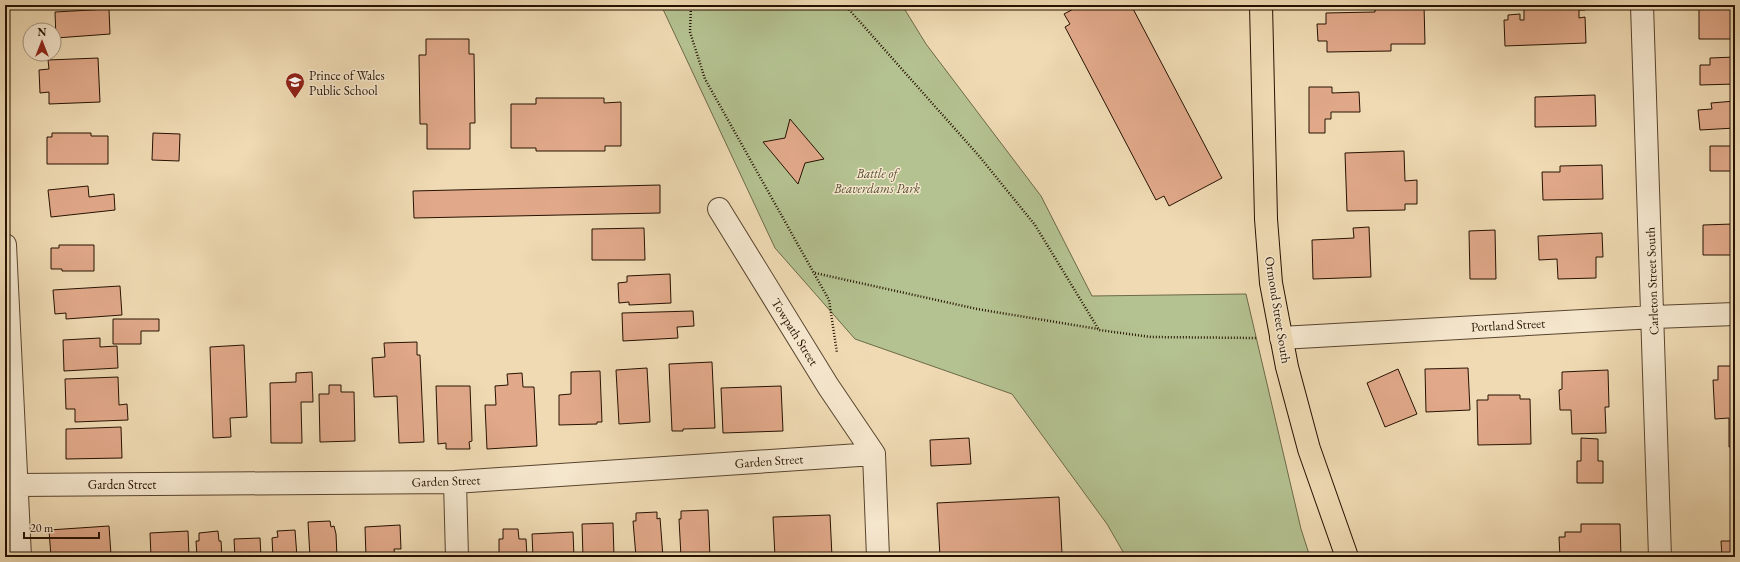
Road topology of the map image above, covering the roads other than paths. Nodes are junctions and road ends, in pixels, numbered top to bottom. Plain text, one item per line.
1 (1261, 5) edge
2 (1642, 5) edge
3 (719, 209) dead end
4 (5, 245) edge
5 (6, 271) edge
6 (1735, 314) edge
7 (1654, 317) junction
8 (1281, 338) junction
9 (874, 454) junction
10 (455, 482) junction
11 (17, 485) junction
12 (20, 557) edge
13 (457, 557) edge
14 (878, 557) edge
15 (1347, 557) edge
16 (1660, 557) edge

1 - 8 main road, Ormond Street South
2 - 7 street, Carleton Street South
3 - 9 street, Towpath Street
4 - 5 street
5 - 11 street
6 - 7 street, Portland Street
7 - 8 street, Portland Street
7 - 16 street, Carleton Street South
8 - 15 main road, Ormond Street South
9 - 10 street, Garden Street
9 - 14 street
10 - 11 street, Garden Street
10 - 13 street
11 - 12 street

